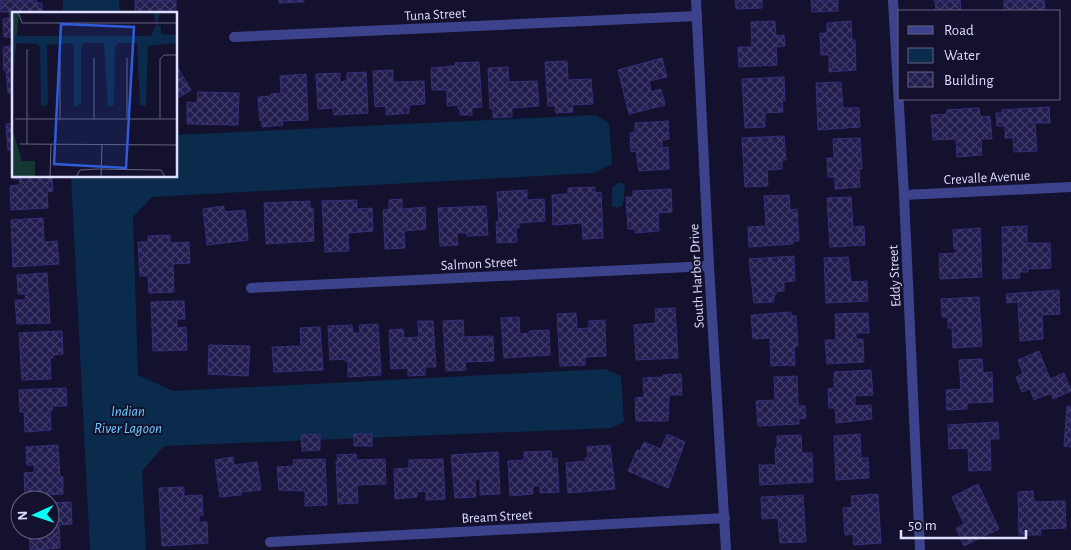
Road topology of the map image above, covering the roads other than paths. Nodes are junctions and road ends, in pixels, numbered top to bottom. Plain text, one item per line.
1 (696, 0) edge
2 (893, 0) edge
3 (697, 16) junction
4 (234, 38) dead end
5 (898, 89) edge
6 (899, 100) edge
7 (1071, 187) edge
8 (904, 195) junction
9 (709, 266) junction
10 (251, 288) dead end
11 (725, 518) junction
12 (270, 542) dead end
13 (726, 550) edge
14 (920, 550) edge

1 - 3 street, South Harbor Drive
2 - 5 street, Eddy Street
3 - 4 street, Tuna Street
3 - 9 street, South Harbor Drive
6 - 8 street, Eddy Street
7 - 8 street, Crevalle Avenue
8 - 14 street, Eddy Street
9 - 10 street, Salmon Street
9 - 11 street, South Harbor Drive
11 - 12 street, Bream Street
11 - 13 street, South Harbor Drive

